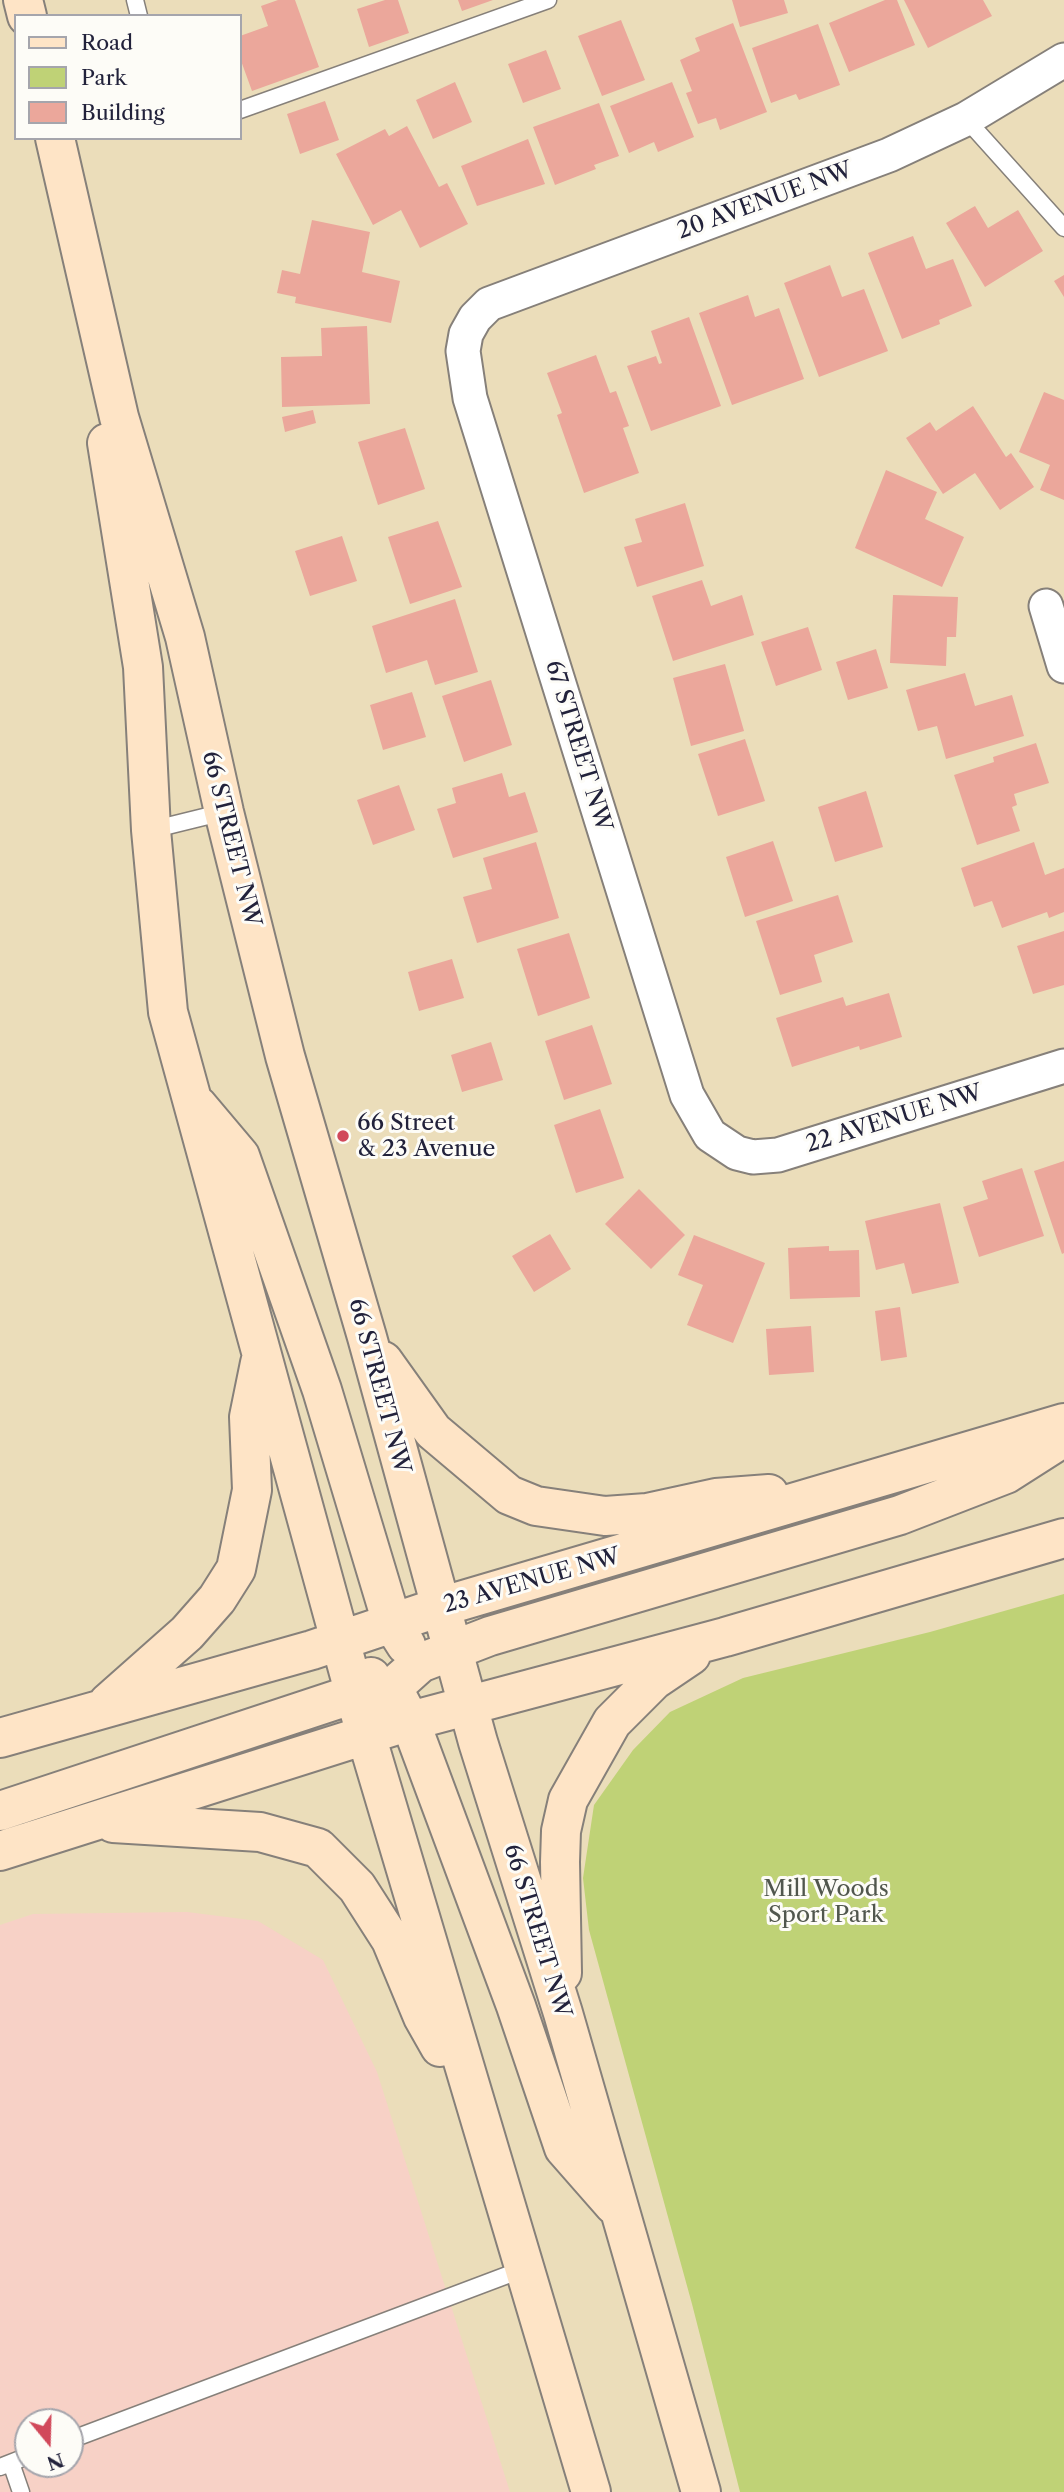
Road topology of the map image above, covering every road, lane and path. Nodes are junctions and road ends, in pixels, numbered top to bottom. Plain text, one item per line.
1 (548, 0) edge
2 (1064, 60) edge
3 (242, 109) edge
4 (966, 119) junction
5 (55, 140) edge
6 (1064, 228) edge
7 (86, 273) junction
8 (466, 334) joint
9 (1046, 606) dead end
10 (1064, 666) edge
11 (223, 812) junction
12 (151, 830) junction
13 (1064, 1066) edge
14 (189, 1096) junction
15 (723, 1147) joint
16 (367, 1338) junction
17 (262, 1354) junction
18 (1064, 1423) edge
19 (1064, 1437) edge
20 (844, 1488) junction
21 (1064, 1538) edge
22 (440, 1607) junction
23 (725, 1637) junction
24 (339, 1641) junction
25 (418, 1646) junction
26 (383, 1694) junction
27 (469, 1705) junction
28 (100, 1709) junction
29 (366, 1735) junction
30 (0, 1738) edge
31 (0, 1811) edge
32 (93, 1822) junction
33 (0, 1851) edge
34 (563, 2013) junction
35 (480, 2120) junction
36 (622, 2215) junction
37 (526, 2268) junction
38 (84, 2435) edge
39 (5, 2465) edge
40 (21, 2492) edge
41 (591, 2492) edge
42 (701, 2492) edge

1 - 3 lane
2 - 4 street, 20 AVENUE NW
4 - 6 lane
4 - 8 street, 20 AVENUE NW
5 - 7 main road, 66 STREET NW
7 - 11 main road, 66 STREET NW
7 - 12 main road, 66 STREET NW
8 - 15 street, 67 STREET NW
9 - 10 street
11 - 12 lane
11 - 16 main road, 66 STREET NW
12 - 14 main road, 66 STREET NW
13 - 15 street, 22 AVENUE NW
14 - 17 main road, 66 STREET NW
14 - 25 main road
16 - 20 main road
16 - 22 main road, 66 STREET NW
17 - 24 main road, 66 STREET NW
17 - 28 main road
18 - 20 main road, 23 AVENUE NW
19 - 25 main road
20 - 22 main road, 23 AVENUE NW
21 - 23 main road
22 - 25 main road, 66 STREET NW
22 - 25 main road, 23 AVENUE NW
23 - 27 main road
23 - 34 main road
24 - 25 main road, 23 AVENUE NW
24 - 26 main road, 66 STREET NW
24 - 28 main road, 23 AVENUE NW
25 - 26 main road
25 - 27 main road, 66 STREET NW
26 - 27 main road
26 - 29 main road, 66 STREET NW
26 - 31 main road
26 - 36 main road
27 - 34 main road, 66 STREET NW
28 - 30 main road, 23 AVENUE NW
29 - 32 main road
29 - 35 main road, 66 STREET NW
32 - 33 main road
32 - 35 main road
34 - 36 main road, 66 STREET NW
35 - 37 main road, 66 STREET NW
36 - 42 main road, 66 STREET NW
37 - 38 lane
37 - 41 main road, 66 STREET NW
39 - 40 lane

